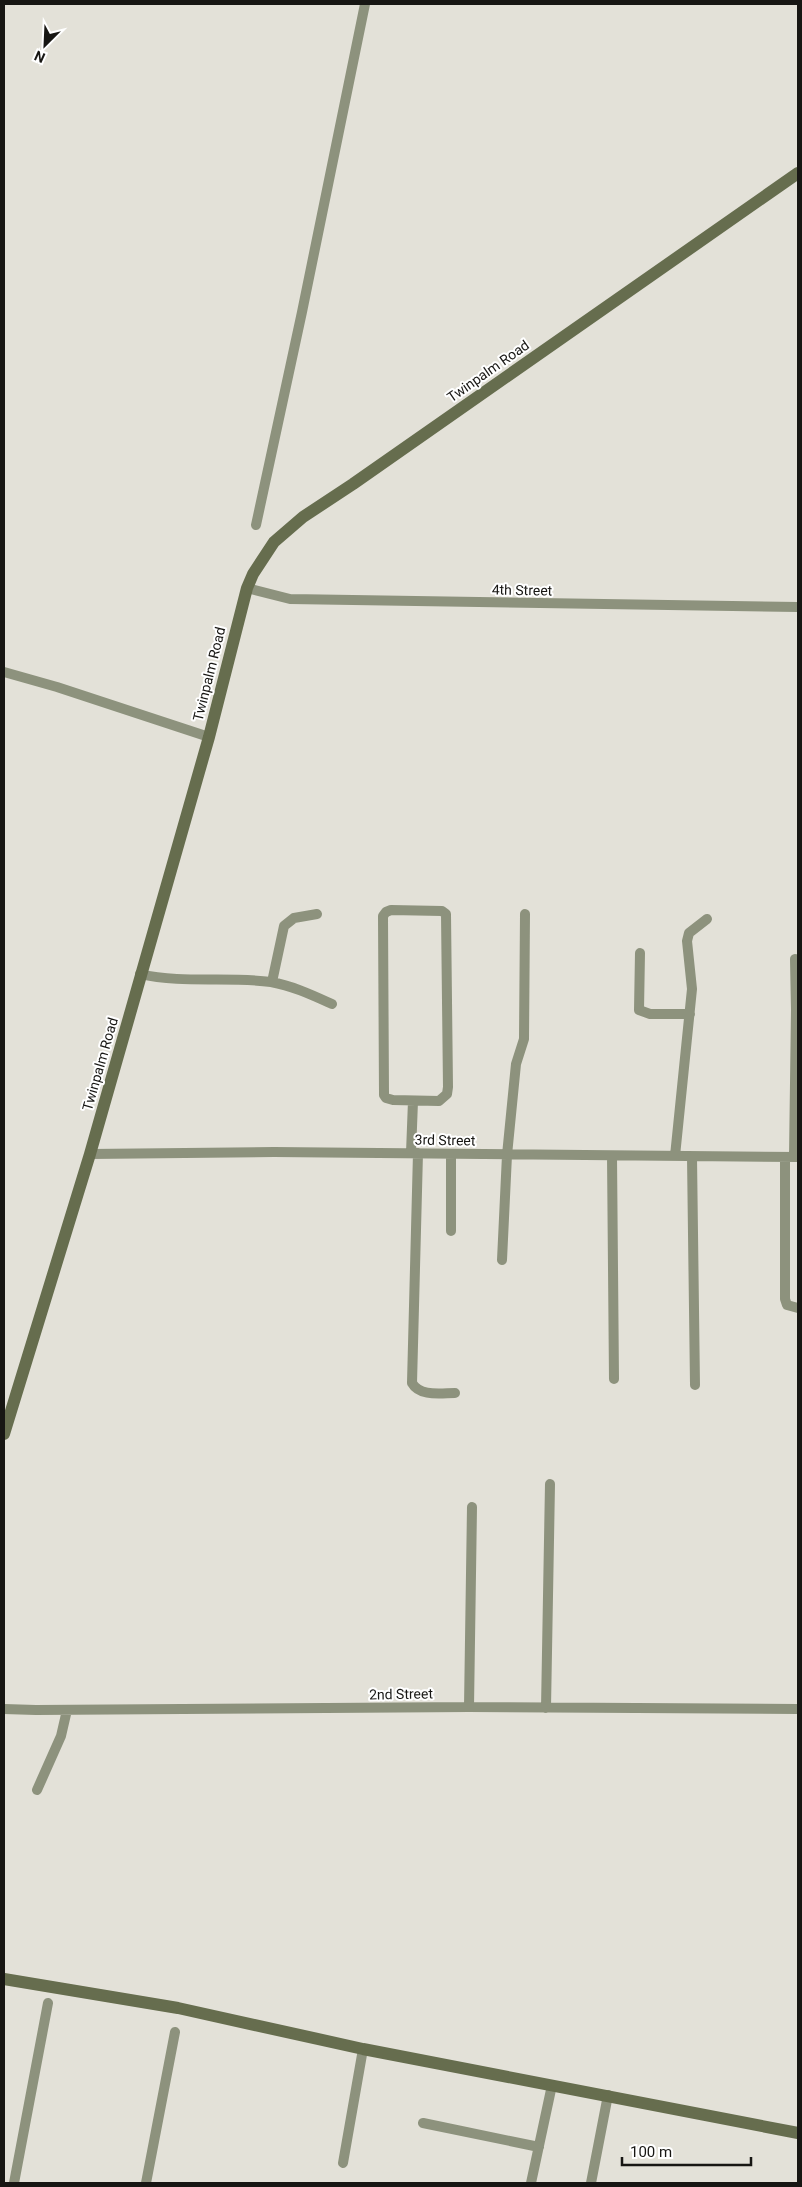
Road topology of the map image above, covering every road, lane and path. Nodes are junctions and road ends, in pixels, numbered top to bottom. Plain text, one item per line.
1 (364, 4) edge
2 (798, 173) edge
3 (256, 525) dead end
4 (247, 588) junction
5 (798, 607) edge
6 (4, 672) edge
7 (209, 737) junction
8 (317, 914) dead end
9 (525, 914) dead end
10 (707, 919) dead end
11 (640, 953) dead end
12 (795, 960) dead end
13 (140, 974) junction
14 (272, 982) junction
15 (332, 1004) dead end
16 (690, 1014) junction
17 (413, 1101) junction
18 (414, 1153) junction
19 (90, 1154) junction
20 (450, 1154) junction
21 (507, 1155) junction
22 (612, 1156) junction
23 (675, 1156) junction
24 (692, 1157) junction
25 (793, 1157) edge
26 (451, 1231) dead end
27 (502, 1260) dead end
28 (798, 1308) edge
29 (614, 1379) dead end
30 (696, 1385) dead end
31 (455, 1393) dead end
32 (7, 1414) edge
33 (4, 1434) edge
34 (550, 1484) dead end
35 (472, 1507) dead end
36 (469, 1707) junction
37 (546, 1708) junction
38 (4, 1709) edge
39 (798, 1709) edge
40 (67, 1710) junction
41 (37, 1790) dead end
42 (4, 1979) edge
43 (48, 2003) dead end
44 (175, 2032) dead end
45 (363, 2049) junction
46 (552, 2085) junction
47 (608, 2095) junction
48 (424, 2124) dead end
49 (798, 2132) edge
50 (539, 2147) junction
51 (342, 2163) dead end
52 (14, 2183) edge
53 (146, 2183) edge
54 (531, 2183) edge
55 (591, 2183) edge

1 - 3 street
2 - 4 main road, Twinpalm Road
4 - 5 street, 4th Street
4 - 7 main road, Twinpalm Road
6 - 7 street
7 - 13 main road, Twinpalm Road
8 - 14 street
9 - 21 street
10 - 16 street
11 - 16 street
12 - 25 street
13 - 14 street
13 - 19 main road, Twinpalm Road
14 - 15 street
16 - 23 street
17 - 17 street
17 - 18 street
18 - 19 street, 3rd Street
18 - 20 street, 3rd Street
18 - 31 street
19 - 32 main road, Twinpalm Road
20 - 21 street, 3rd Street
20 - 26 street
21 - 22 street, 3rd Street
21 - 27 street
22 - 23 street, 3rd Street
22 - 29 street
23 - 24 street, 3rd Street
24 - 25 street, 3rd Street
24 - 30 street
25 - 28 street
32 - 33 main road, Twinpalm Road
34 - 37 street
35 - 36 street
36 - 37 street, 2nd Street
36 - 40 street, 2nd Street
37 - 39 street, 2nd Street
38 - 40 street, 2nd Street
40 - 41 street
42 - 45 main road
43 - 52 street
44 - 53 street
45 - 46 main road
45 - 51 street
46 - 47 main road
46 - 50 street
47 - 49 main road
47 - 55 street
48 - 50 street
50 - 54 street

